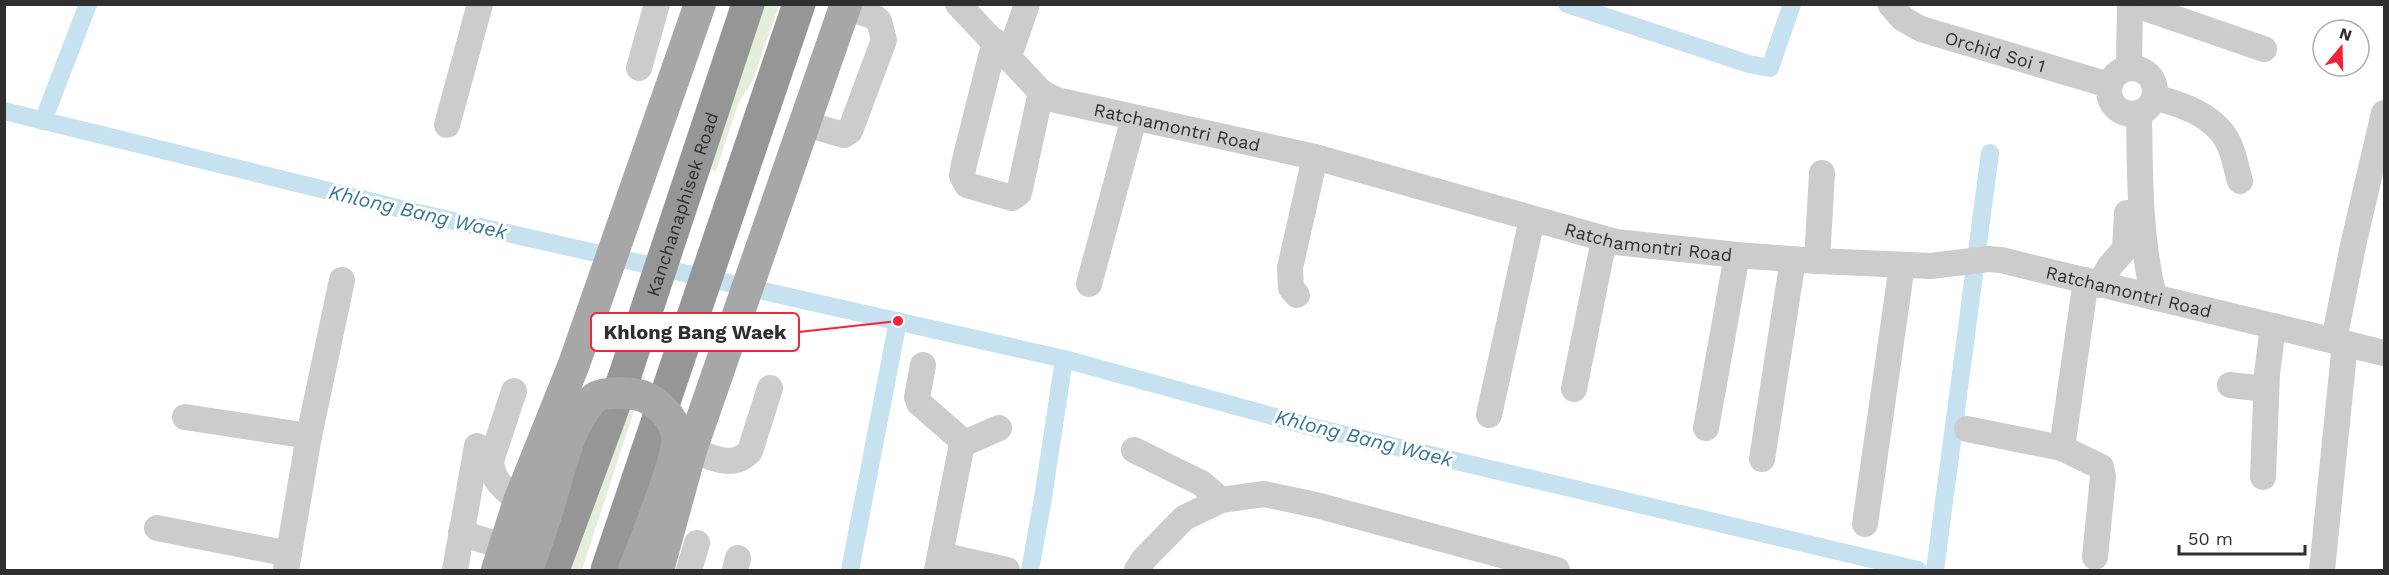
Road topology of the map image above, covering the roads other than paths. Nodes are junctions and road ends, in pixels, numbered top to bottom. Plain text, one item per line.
1 (480, 4) edge
2 (657, 4) edge
3 (700, 4) edge
4 (748, 4) edge
5 (799, 4) edge
6 (957, 4) edge
7 (1027, 4) edge
8 (1890, 4) edge
9 (2132, 4) edge
10 (846, 6) edge
11 (1002, 48) junction
12 (2264, 49) dead end
13 (2129, 67) junction
14 (639, 68) dead end
15 (2109, 84) junction
16 (1041, 92) junction
17 (2139, 107) junction
18 (2385, 113) edge
19 (1134, 118) junction
20 (806, 124) junction
21 (447, 125) dead end
22 (1315, 157) junction
23 (1822, 173) dead end
24 (2240, 181) dead end
25 (1532, 219) junction
26 (1604, 240) junction
27 (2135, 252) junction
28 (1737, 255) junction
29 (1805, 260) junction
30 (1902, 265) junction
31 (342, 280) dead end
32 (2092, 283) junction
33 (1089, 284) dead end
34 (1297, 295) dead end
35 (2154, 297) junction
36 (2273, 326) junction
37 (2339, 342) junction
38 (2385, 352) edge
39 (923, 365) dead end
40 (2230, 385) dead end
41 (770, 387) dead end
42 (1574, 389) dead end
43 (2266, 389) junction
44 (514, 391) dead end
45 (1489, 415) dead end
46 (185, 417) dead end
47 (999, 428) dead end
48 (1706, 428) dead end
49 (1967, 429) dead end
50 (309, 436) junction
51 (965, 443) junction
52 (477, 446) dead end
53 (2062, 448) junction
54 (691, 450) junction
55 (1134, 450) dead end
56 (1762, 459) dead end
57 (2263, 477) dead end
58 (1221, 500) junction
59 (519, 501) junction
60 (1865, 524) dead end
61 (157, 528) dead end
62 (461, 533) junction
63 (697, 543) dead end
64 (2095, 557) dead end
65 (501, 559) edge
66 (287, 562) edge
67 (939, 563) edge
68 (1545, 569) edge
69 (455, 570) edge
70 (527, 570) edge
71 (553, 570) edge
72 (607, 570) edge
73 (634, 570) edge
74 (658, 570) edge
75 (689, 570) edge
76 (1007, 570) edge
77 (1137, 570) edge
78 (2322, 570) edge

1 - 21 street
2 - 14 street
3 - 59 main road
4 - 71 highway, Kanchanaphisek Road
5 - 72 highway
6 - 11 street, Ratchamontri Road
7 - 11 street
8 - 15 street, Orchid Soi 1
9 - 12 street
9 - 13 street
10 - 20 main road
10 - 20 street
11 - 16 street, Ratchamontri Road
11 - 16 street
13 - 15 street
13 - 17 street
15 - 17 street
16 - 19 street, Ratchamontri Road
17 - 24 street
17 - 27 street
18 - 37 street
19 - 22 street, Ratchamontri Road
19 - 33 street
20 - 54 main road
22 - 25 street, Ratchamontri Road
22 - 34 street
23 - 29 street
25 - 26 street, Ratchamontri Road
25 - 45 street
26 - 28 street, Ratchamontri Road
26 - 42 street
27 - 32 street
27 - 35 street
28 - 29 street, Ratchamontri Road
28 - 48 street
29 - 30 street, Ratchamontri Road
29 - 56 street
30 - 32 street, Ratchamontri Road
30 - 60 street
31 - 50 street
32 - 35 street, Ratchamontri Road
32 - 53 street
35 - 36 street, Ratchamontri Road
36 - 37 street, Ratchamontri Road
36 - 43 street
37 - 38 street, Ratchamontri Road
37 - 78 street
39 - 51 street
40 - 43 street
41 - 54 street
43 - 57 street
44 - 59 street
46 - 50 street
47 - 51 street
49 - 53 street
50 - 66 street
51 - 67 street
52 - 62 street
53 - 64 street
54 - 74 main road
55 - 58 street
58 - 68 street
58 - 77 street
59 - 65 main road
61 - 66 street
62 - 65 street
62 - 69 street
63 - 75 street
67 - 76 street
70 - 73 main road, bridge

